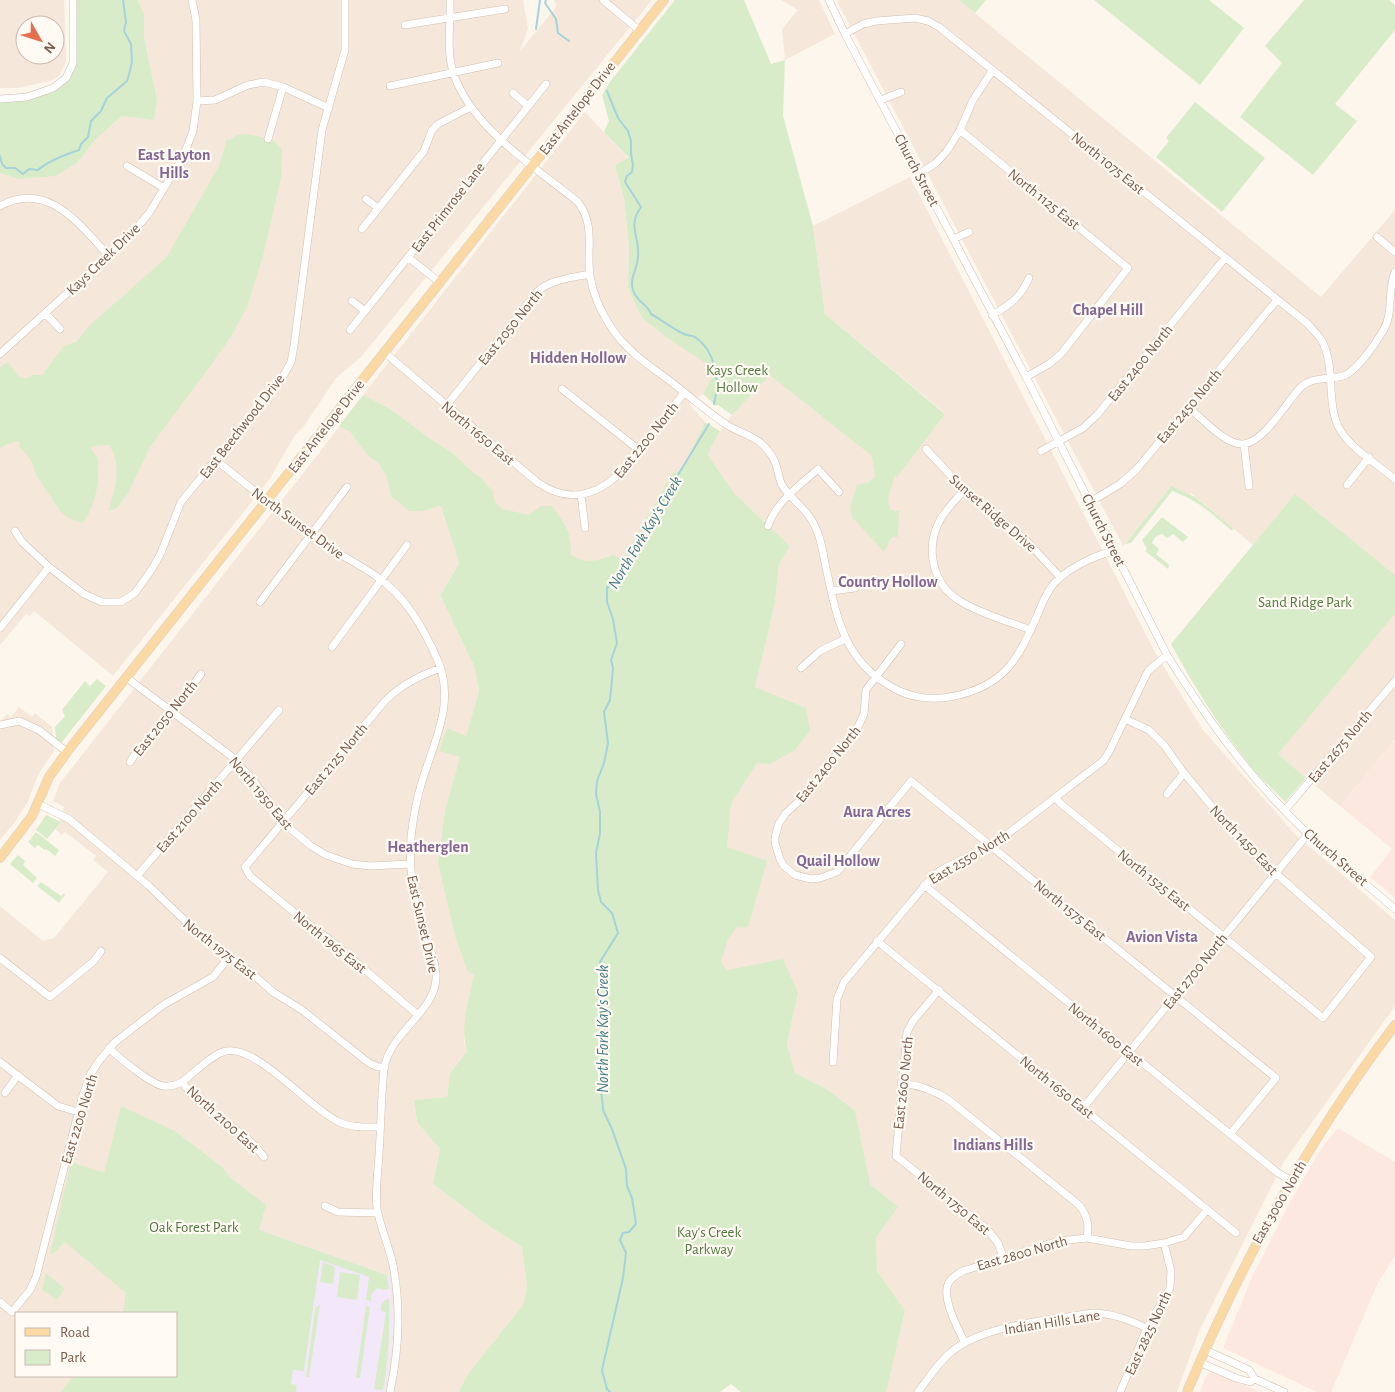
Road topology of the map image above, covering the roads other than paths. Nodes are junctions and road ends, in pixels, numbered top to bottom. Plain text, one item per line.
1 (73, 0) edge
2 (192, 0) edge
3 (345, 0) edge
4 (450, 0) edge
5 (603, 0) edge
6 (664, 0) edge
7 (829, 0) edge
8 (505, 9) dead end
9 (449, 18) junction
10 (405, 25) dead end
11 (639, 30) junction
12 (845, 34) junction
13 (498, 63) dead end
14 (993, 70) junction
15 (454, 72) junction
16 (546, 84) dead end
17 (390, 86) dead end
18 (283, 87) junction
19 (901, 92) dead end
20 (513, 93) dead end
21 (0, 98) edge
22 (881, 100) junction
23 (197, 101) junction
24 (528, 106) junction
25 (471, 107) junction
26 (329, 108) junction
27 (960, 130) junction
28 (268, 139) dead end
29 (500, 140) junction
30 (532, 165) junction
31 (127, 166) dead end
32 (920, 174) junction
33 (164, 188) junction
34 (366, 198) dead end
35 (0, 206) edge
36 (378, 208) junction
37 (362, 229) dead end
38 (969, 232) dead end
39 (1377, 237) dead end
40 (954, 239) junction
41 (1395, 252) edge
42 (109, 256) junction
43 (408, 257) junction
44 (1225, 258) junction
45 (1395, 272) edge
46 (590, 274) junction
47 (1029, 278) dead end
48 (440, 282) junction
49 (1277, 300) junction
50 (352, 301) dead end
51 (364, 311) junction
52 (45, 313) junction
53 (992, 315) junction
54 (60, 329) dead end
55 (350, 330) dead end
56 (384, 352) junction
57 (0, 354) edge
58 (1026, 377) junction
59 (1330, 378) junction
60 (562, 389) dead end
61 (684, 392) junction
62 (446, 406) junction
63 (1188, 407) junction
64 (1059, 442) junction
65 (1244, 444) junction
66 (926, 449) dead end
67 (639, 450) junction
68 (1041, 451) dead end
69 (1369, 457) junction
70 (216, 460) junction
71 (1395, 479) edge
72 (1347, 485) dead end
73 (347, 486) dead end
74 (1250, 486) dead end
75 (964, 490) junction
76 (839, 492) dead end
77 (581, 494) junction
78 (790, 495) junction
79 (267, 500) junction
80 (1090, 502) junction
81 (768, 526) dead end
82 (585, 528) dead end
83 (15, 531) dead end
84 (310, 534) junction
85 (407, 545) dead end
86 (1114, 551) junction
87 (49, 567) junction
88 (1060, 577) junction
89 (382, 579) junction
90 (855, 588) dead end
91 (831, 591) junction
92 (260, 602) dead end
93 (405, 602) joint
94 (0, 628) edge
95 (1030, 630) junction
96 (844, 639) junction
97 (901, 644) dead end
98 (332, 647) dead end
99 (1167, 655) junction
100 (441, 668) junction
101 (801, 668) dead end
102 (201, 674) dead end
103 (875, 677) junction
104 (127, 678) junction
105 (1395, 681) edge
106 (279, 710) dead end
107 (172, 713) junction
108 (1125, 719) junction
109 (0, 725) edge
110 (67, 752) junction
111 (236, 761) junction
112 (130, 762) dead end
113 (1184, 773) junction
114 (911, 781) joint
115 (1167, 794) dead end
116 (1056, 797) junction
117 (38, 804) junction
118 (1285, 810) junction
119 (283, 821) junction
120 (1308, 834) junction
121 (991, 846) junction
122 (0, 858) edge
123 (410, 864) junction
124 (245, 866) joint
125 (1275, 873) junction
126 (137, 876) junction
127 (924, 885) junction
128 (1395, 909) edge
129 (1224, 937) junction
130 (878, 941) junction
131 (101, 951) dead end
132 (229, 956) junction
133 (0, 958) edge
134 (939, 990) junction
135 (1175, 996) junction
136 (418, 1015) junction
137 (1323, 1018) joint
138 (1395, 1025) edge
139 (109, 1048) junction
140 (1129, 1052) junction
141 (0, 1062) edge
142 (833, 1062) dead end
143 (384, 1067) junction
144 (18, 1075) junction
145 (185, 1080) junction
146 (902, 1083) junction
147 (5, 1094) dead end
148 (1083, 1108) junction
149 (78, 1112) junction
150 (381, 1127) junction
151 (1230, 1134) junction
152 (896, 1156) joint
153 (264, 1157) dead end
154 (1290, 1180) junction
155 (325, 1206) dead end
156 (1207, 1210) junction
157 (378, 1213) junction
158 (1236, 1233) dead end
159 (1087, 1238) junction
160 (1164, 1243) junction
161 (1003, 1257) junction
162 (0, 1302) edge
163 (1147, 1328) junction
164 (965, 1343) junction
165 (1205, 1350) junction
166 (1199, 1362) junction
167 (1255, 1379) junction
168 (390, 1392) edge
169 (918, 1392) edge
170 (1120, 1392) edge
171 (1187, 1392) edge
172 (1284, 1392) edge

1 - 21 street
2 - 23 street, Kays Creek Drive
3 - 26 street, East Beechwood Drive
4 - 9 street
5 - 11 street
6 - 11 main road, East Antelope Drive
7 - 12 street, Church Street
8 - 9 street
9 - 10 street
9 - 15 street
11 - 30 main road, East Antelope Drive
12 - 14 street, North 1075 East
12 - 22 street, Church Street
13 - 15 street
14 - 27 street
14 - 44 street, North 1075 East
15 - 17 street
15 - 25 street
16 - 24 street, East Primrose Lane
18 - 23 street
18 - 26 street
18 - 28 street
19 - 22 street
20 - 24 street
22 - 32 street, Church Street
23 - 33 street, Kays Creek Drive
24 - 29 street, East Primrose Lane
25 - 29 street
25 - 36 street
26 - 70 street, East Beechwood Drive
27 - 32 street
27 - 58 street, North 1125 East
29 - 30 street
29 - 43 street, East Primrose Lane
30 - 46 street
30 - 48 main road, East Antelope Drive
31 - 33 street
32 - 40 street, Church Street
33 - 42 street, Kays Creek Drive
34 - 36 street
35 - 42 street
36 - 37 street
38 - 40 street
39 - 41 street
40 - 53 street, Church Street
42 - 52 street, Kays Creek Drive
43 - 48 street
43 - 51 street, East Primrose Lane
44 - 49 street, North 1075 East
44 - 64 street, East 2400 North
45 - 59 street
46 - 61 street
46 - 62 street, East 2050 North
47 - 53 street
48 - 56 main road, East Antelope Drive
49 - 59 street, North 1075 East
49 - 63 street, East 2450 North
50 - 51 street
51 - 55 street, East Primrose Lane
52 - 54 street
52 - 57 street, Kays Creek Drive
53 - 58 street, Church Street
56 - 62 street, North 1650 East
56 - 79 main road, East Antelope Drive
58 - 64 street, Church Street
59 - 65 street
59 - 69 street, North 1075 East
60 - 67 street
61 - 67 street, East 2200 North
61 - 78 street
62 - 77 street, North 1650 East
63 - 65 street
63 - 80 street, East 2450 North
64 - 68 street, East 2400 North
64 - 80 street, Church Street
65 - 74 street
66 - 75 street, Sunset Ridge Drive
67 - 77 street, East 2200 North
69 - 71 street, North 1075 East
69 - 72 street
70 - 79 street, North Sunset Drive
70 - 87 street, East Beechwood Drive
73 - 84 street
75 - 88 street, Sunset Ridge Drive
75 - 95 street
76 - 78 street
77 - 82 street
78 - 81 street
78 - 91 street
79 - 84 street, North Sunset Drive
79 - 104 main road, East Antelope Drive
80 - 86 street, Church Street
83 - 87 street, East Beechwood Drive
84 - 89 street, North Sunset Drive
84 - 92 street
85 - 89 street
86 - 88 street
86 - 99 street, Church Street
87 - 94 street
88 - 95 street
89 - 93 street, North Sunset Drive
89 - 98 street
90 - 91 street
91 - 96 street
93 - 100 street, East Sunset Drive
95 - 103 street
96 - 101 street
96 - 103 street
97 - 103 street, East 2400 North
99 - 108 street, East 2550 North
99 - 118 street, Church Street
100 - 119 street, East 2125 North
100 - 123 street, East Sunset Drive
102 - 107 street, East 2050 North
103 - 114 street, East 2400 North
104 - 107 street, North 1950 East
104 - 110 main road, East Antelope Drive
105 - 118 street, East 2675 North
106 - 111 street, East 2100 North
107 - 111 street, North 1950 East
107 - 112 street, East 2050 North
108 - 113 street, North 1450 East
108 - 116 street, East 2550 North
109 - 110 street
110 - 117 main road, East Antelope Drive
111 - 119 street, North 1950 East
111 - 126 street, East 2100 North
113 - 115 street
113 - 125 street, North 1450 East
114 - 121 street, North 1575 East
116 - 121 street, East 2550 North
116 - 129 street, North 1525 East
117 - 122 main road, East Antelope Drive
117 - 126 street, North 1975 East
118 - 120 street, Church Street
119 - 123 street, North 1950 East
119 - 124 street, East 2125 North
120 - 125 street, East 2700 North
120 - 128 street, Church Street
121 - 127 street, East 2550 North
121 - 135 street, North 1575 East
123 - 136 street, East Sunset Drive
124 - 136 street, North 1965 East
125 - 129 street, East 2700 North
125 - 137 street, North 1450 East
126 - 132 street, North 1975 East
127 - 130 street, East 2550 North
127 - 140 street, North 1600 East
129 - 135 street, East 2700 North
129 - 137 street, North 1525 East
130 - 134 street, North 1650 East
130 - 142 street, East 2550 North
131 - 133 street
132 - 139 street, East 2200 North
132 - 143 street, North 1975 East
134 - 146 street, East 2600 North
134 - 148 street, North 1650 East
135 - 140 street, East 2700 North
135 - 151 street, North 1575 East
136 - 143 street, East Sunset Drive
138 - 154 main road, East 3000 North
139 - 145 street, North 2100 East
139 - 149 street, East 2200 North
140 - 148 street, East 2700 North
140 - 151 street, North 1600 East
141 - 144 street
143 - 150 street, East Sunset Drive
144 - 147 street
144 - 149 street
145 - 150 street
145 - 153 street, North 2100 East
146 - 152 street, East 2600 North
146 - 159 street
148 - 156 street, North 1650 East
149 - 162 street, East 2200 North
150 - 157 street, East Sunset Drive
151 - 154 street, North 1600 East
152 - 161 street, North 1750 East
154 - 165 main road, East 3000 North
155 - 157 street
156 - 158 street, North 1650 East
156 - 160 street, East 2800 North
157 - 168 street, East Sunset Drive
159 - 160 street, East 2800 North
159 - 161 street, East 2800 North
160 - 163 street, East 2825 North
161 - 164 street, East 2800 North
163 - 164 street, Indian Hills Lane
163 - 170 street, East 2825 North
164 - 169 street, Indian Hills Lane
165 - 166 main road, East 3000 North
165 - 167 street
166 - 167 street
166 - 171 main road, East 3000 North
167 - 172 street

